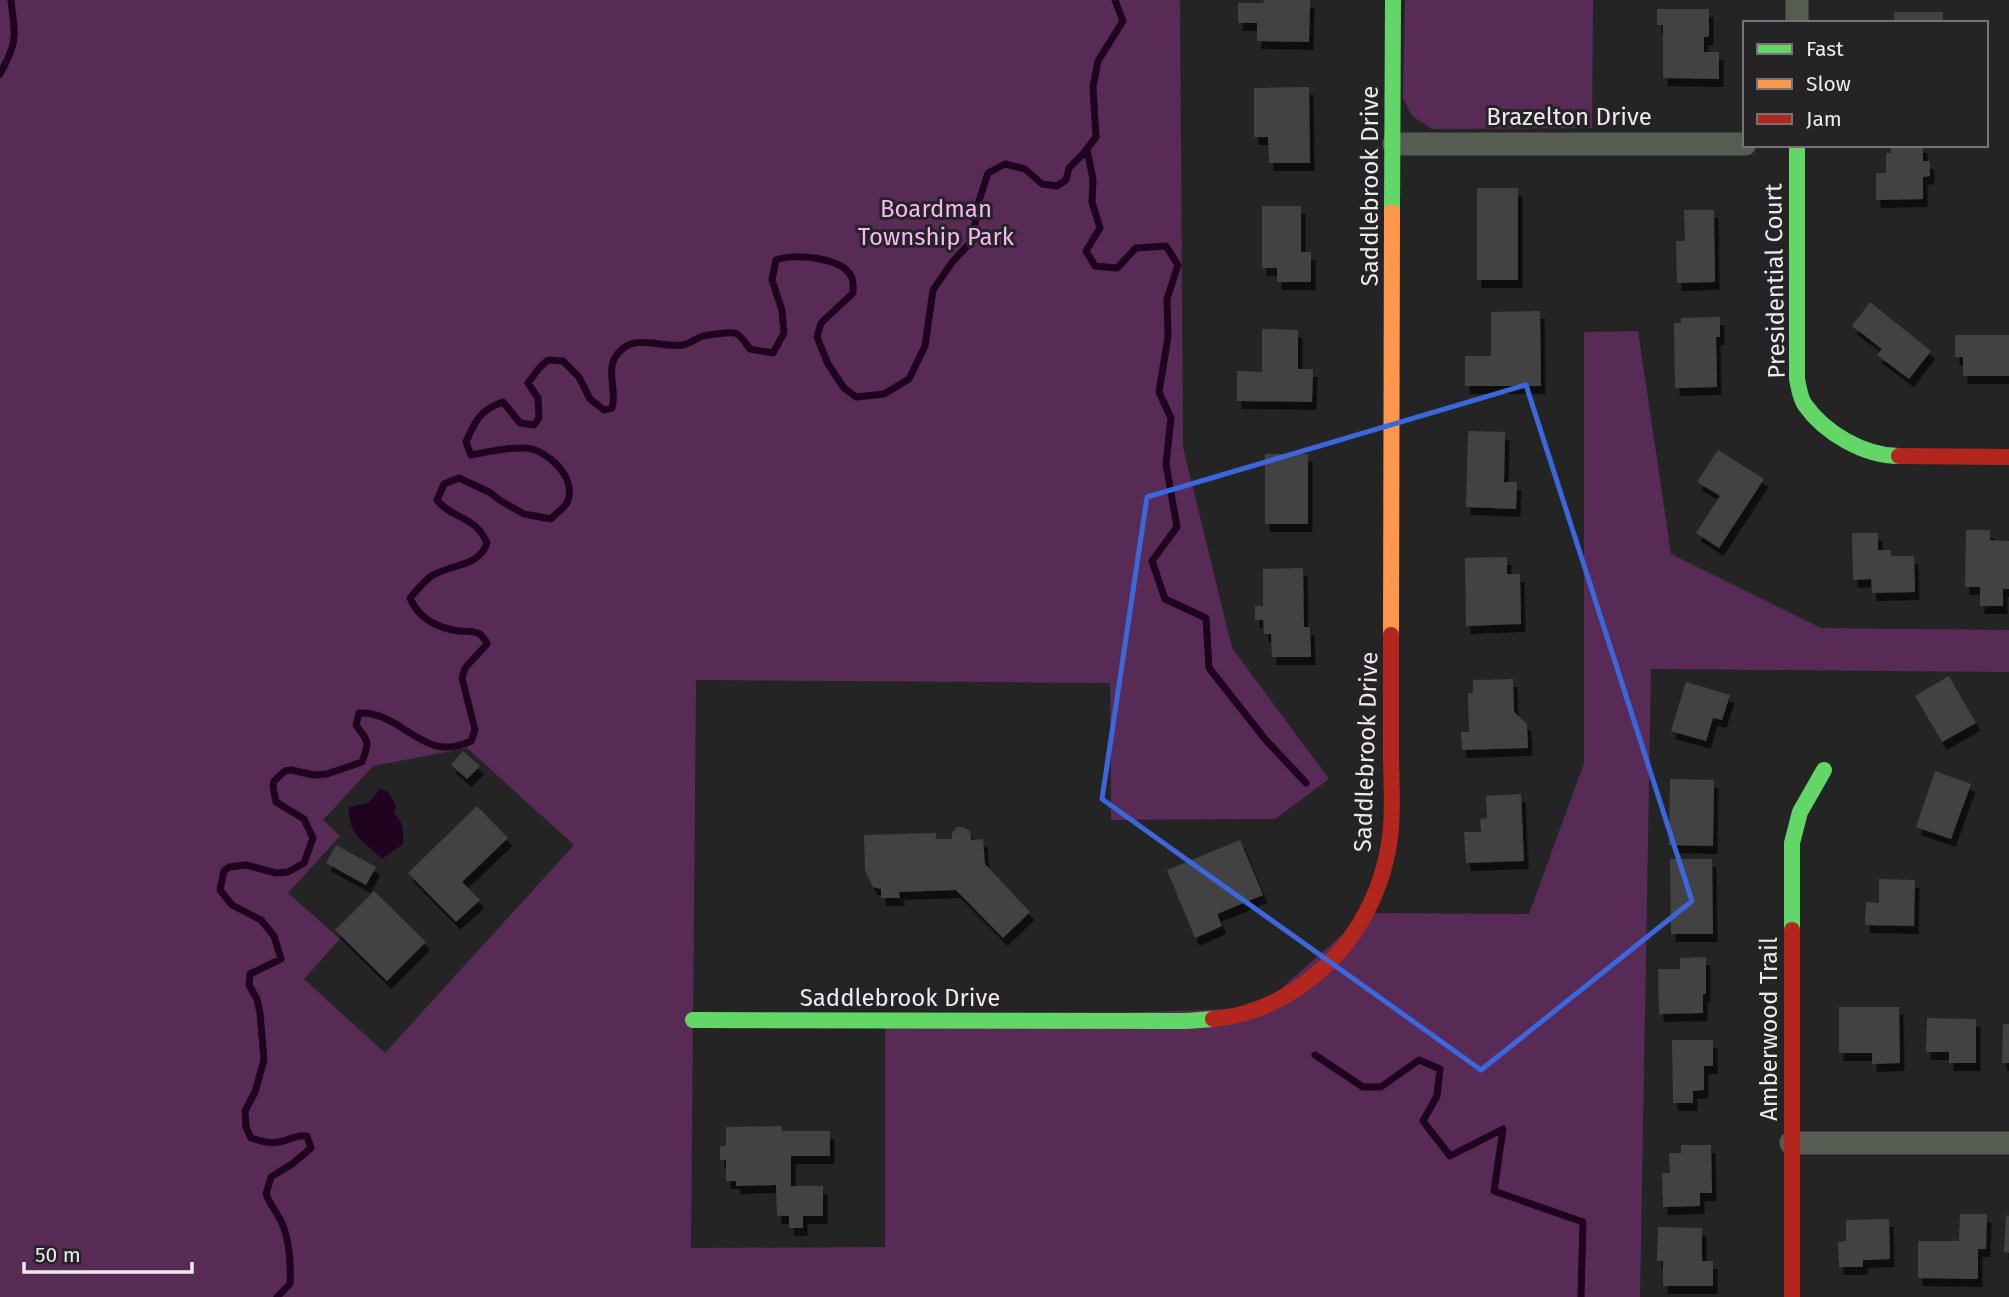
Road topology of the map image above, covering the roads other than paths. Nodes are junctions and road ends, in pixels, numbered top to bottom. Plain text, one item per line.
1 (1393, 0) edge
2 (1797, 0) edge
3 (1797, 21) edge
4 (1394, 144) junction
5 (1743, 144) edge
6 (1797, 147) edge
7 (2009, 457) edge
8 (1824, 770) dead end
9 (693, 1020) dead end
10 (1791, 1143) junction
11 (2009, 1143) edge
12 (1792, 1297) edge

1 - 4 street, Saddlebrook Drive
2 - 3 street
4 - 5 street, Brazelton Drive
4 - 9 street, Saddlebrook Drive
6 - 7 street, Presidential Court
8 - 10 street, Amberwood Trail
10 - 11 street
10 - 12 street, Amberwood Trail

